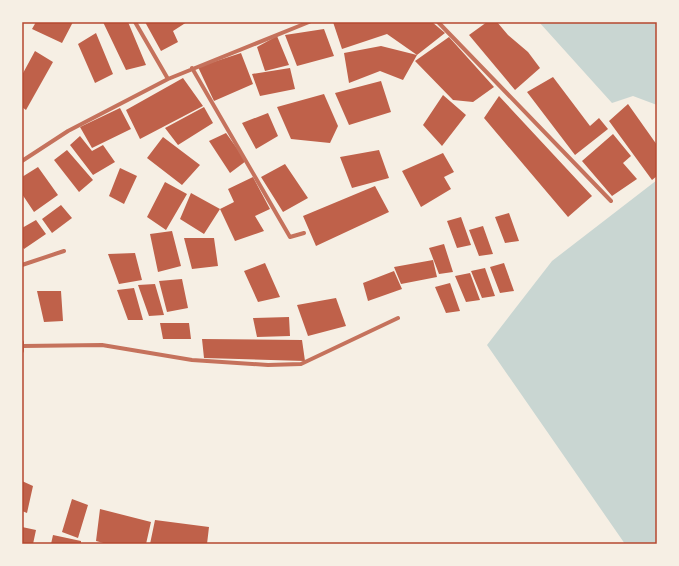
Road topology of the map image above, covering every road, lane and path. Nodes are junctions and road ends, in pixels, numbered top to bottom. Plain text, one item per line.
1 (135, 22) edge
2 (309, 22) edge
3 (438, 22) edge
4 (192, 68) junction
5 (168, 79) junction
6 (22, 161) edge
7 (611, 201) dead end
8 (304, 233) dead end
9 (64, 251) dead end
10 (22, 265) edge
11 (398, 318) dead end
12 (22, 344) edge
13 (22, 351) edge

1 - 5 street
2 - 4 street
3 - 7 street
4 - 5 street
4 - 8 street
5 - 6 street
9 - 10 street
11 - 12 street
12 - 13 street

